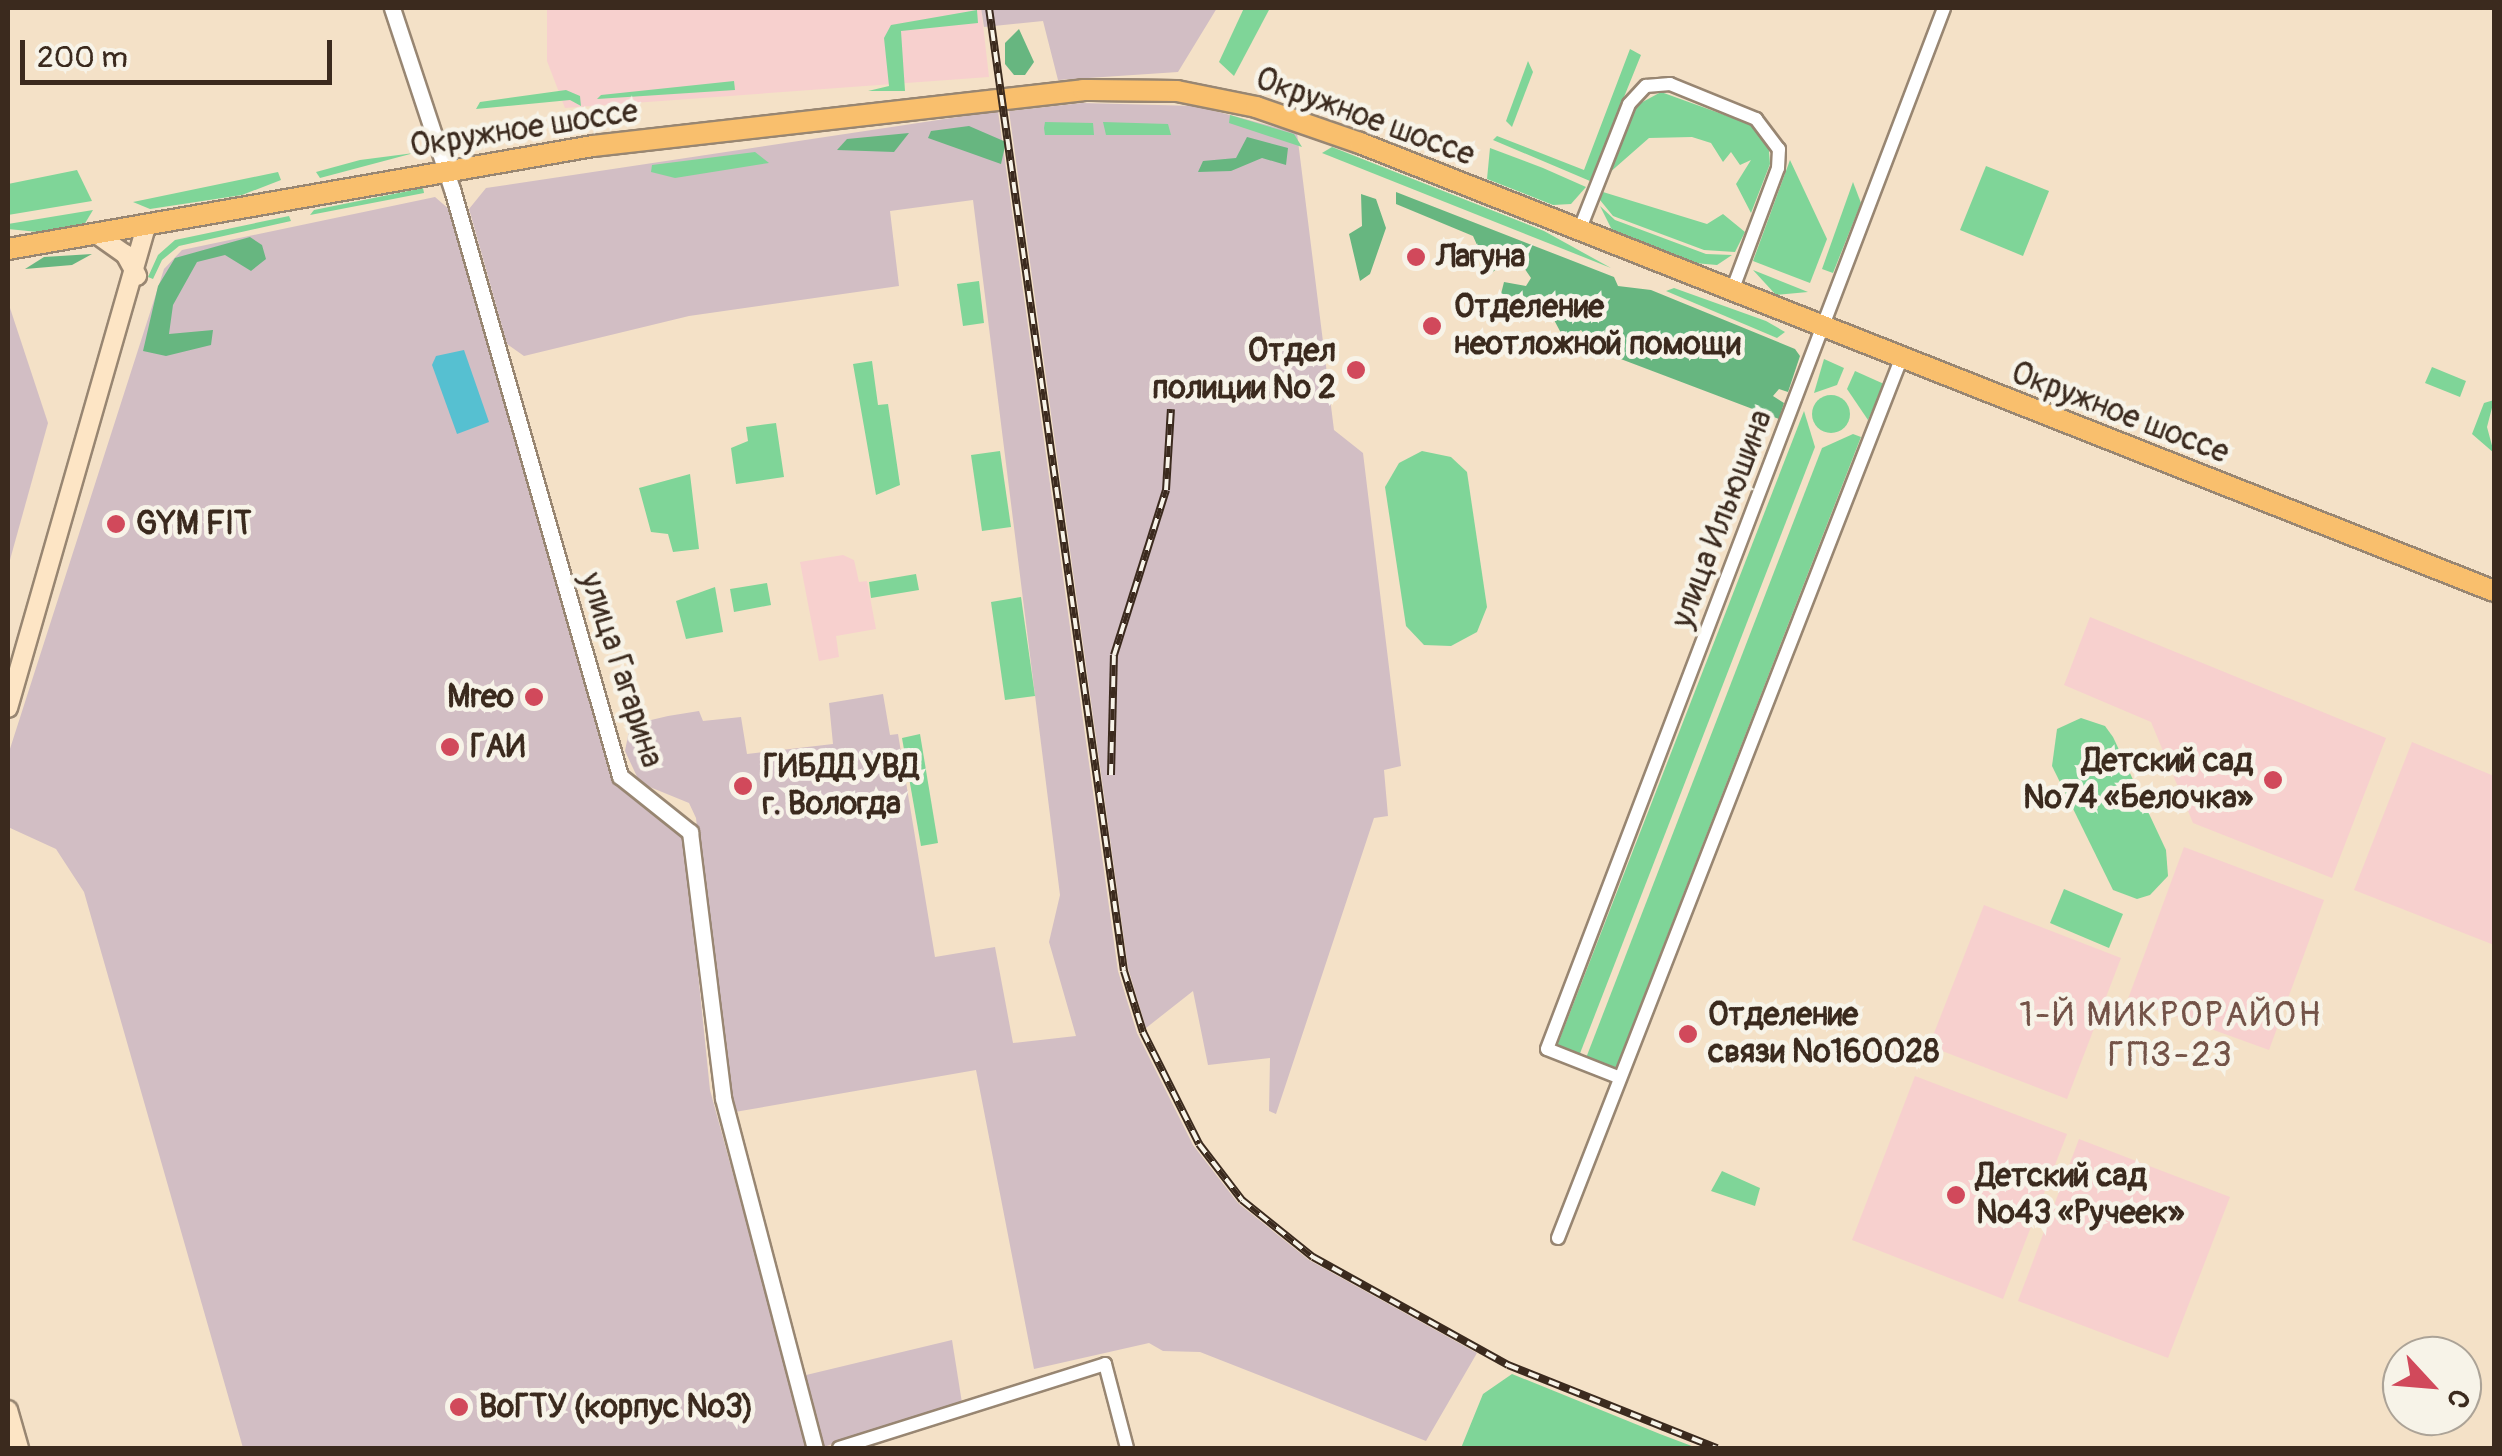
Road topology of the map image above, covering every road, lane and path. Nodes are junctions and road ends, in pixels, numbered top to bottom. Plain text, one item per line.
1 (392, 8) edge
2 (1944, 8) edge
3 (446, 169) junction
4 (146, 228) junction
5 (1579, 230) junction
6 (100, 236) junction
7 (8, 249) edge
8 (137, 276) junction
9 (1732, 291) junction
10 (1826, 329) junction
11 (1901, 359) junction
12 (2494, 594) edge
13 (8, 708) edge
14 (1618, 1077) junction
15 (1558, 1238) dead end
16 (8, 1410) edge
17 (19, 1448) edge
18 (815, 1448) edge
19 (839, 1448) edge
20 (1128, 1448) edge

1 - 3 street, улица Гагарина
2 - 10 street, улица Ильюшина
3 - 4 main road, Окружное шоссе
3 - 5 main road, Окружное шоссе
3 - 18 street, улица Гагарина
4 - 6 main road, Окружное шоссе
4 - 8 main road
5 - 9 main road, Окружное шоссе
5 - 9 street
6 - 7 main road, Окружное шоссе
6 - 8 main road
8 - 13 main road
9 - 10 main road, Окружное шоссе
10 - 11 main road, Окружное шоссе
10 - 14 street, улица Ильюшина
11 - 12 main road, Окружное шоссе
11 - 14 street
14 - 15 street
16 - 17 main road
19 - 20 street

